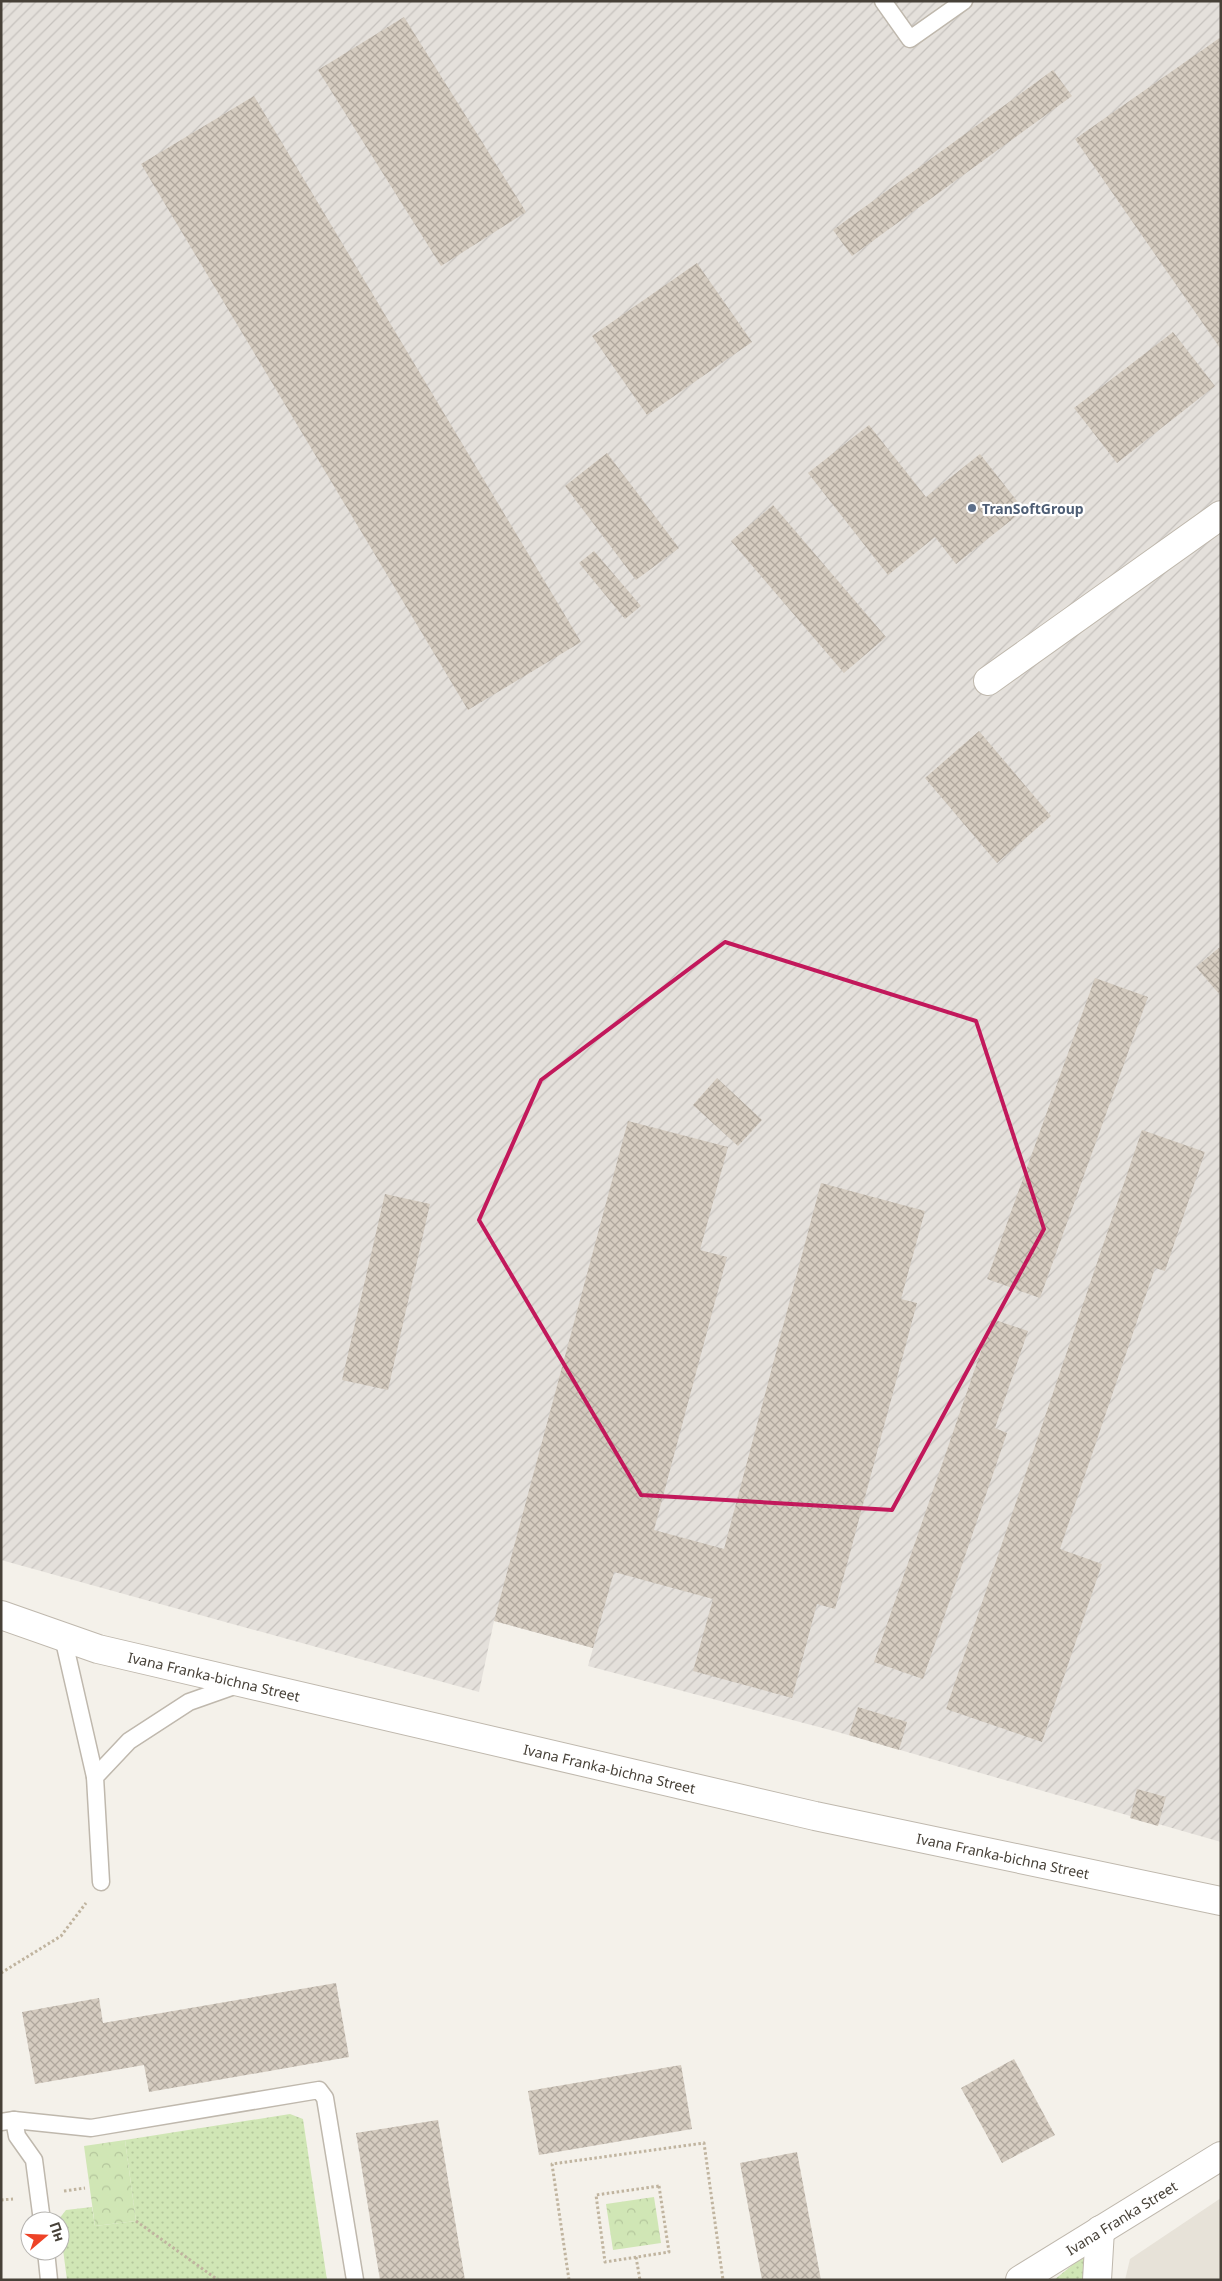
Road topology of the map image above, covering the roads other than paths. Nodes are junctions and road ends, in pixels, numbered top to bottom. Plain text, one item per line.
1 (883, 1) edge
2 (964, 1) edge
3 (1221, 515) edge
4 (988, 681) dead end
5 (1, 1615) edge
6 (63, 1637) junction
7 (245, 1683) junction
8 (95, 1777) junction
9 (101, 1882) road end
10 (1221, 1901) edge
11 (8, 2121) edge
12 (1221, 2156) edge
13 (41, 2211) edge
14 (1100, 2230) junction
15 (47, 2261) edge
16 (49, 2280) edge
17 (355, 2280) edge
18 (1020, 2280) edge
19 (1097, 2280) edge

1 - 2 lane
3 - 4 street
5 - 6 street, Ivana Franka-bichna Street
6 - 7 street, Ivana Franka-bichna Street
6 - 8 lane
7 - 8 lane
7 - 10 street, Ivana Franka-bichna Street
8 - 9 lane
11 - 13 lane
11 - 17 lane
12 - 14 street, Ivana Franka Street
14 - 18 street, Ivana Franka Street
14 - 19 street
15 - 16 lane

